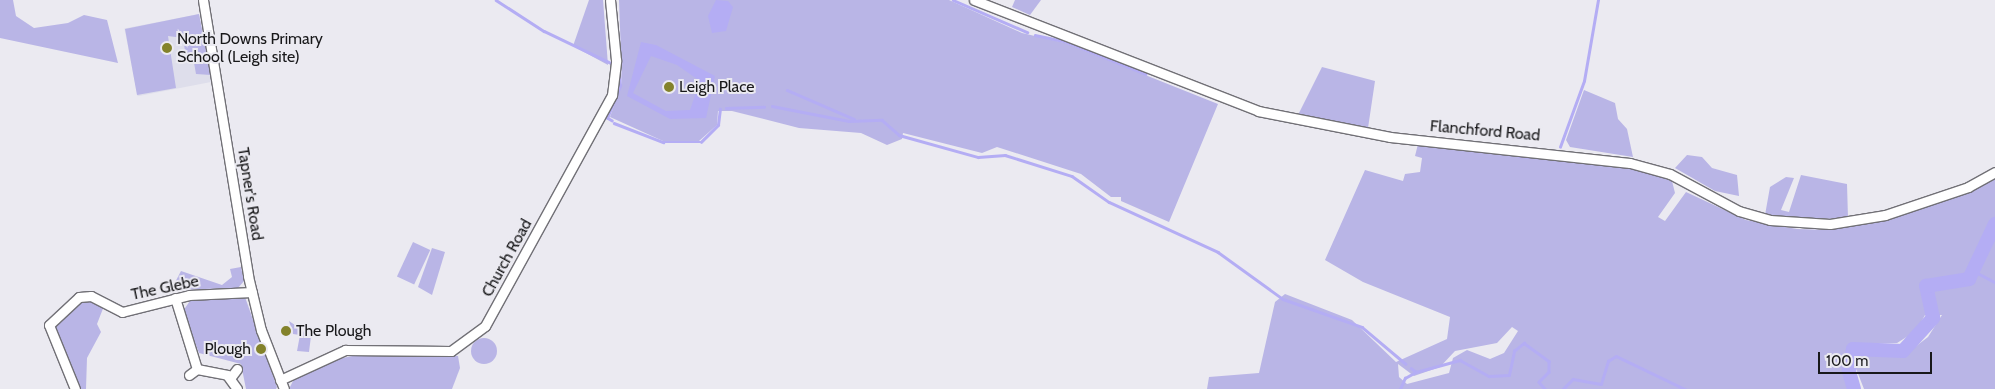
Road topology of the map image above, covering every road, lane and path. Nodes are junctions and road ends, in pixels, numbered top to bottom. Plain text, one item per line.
1 (203, 0) edge
2 (610, 0) edge
3 (974, 0) edge
4 (1995, 172) edge
5 (252, 292) junction
6 (175, 298) junction
7 (197, 369) junction
8 (238, 369) dead end
9 (189, 375) dead end
10 (231, 377) junction
11 (280, 380) junction
12 (75, 389) edge
13 (237, 389) edge
14 (284, 389) edge

1 - 5 street, Tapner's Road
2 - 11 street, Church Road
3 - 4 street, Flanchford Road
5 - 6 street, The Glebe
5 - 11 street, Tapner's Road
6 - 7 street
6 - 12 street, The Glebe
7 - 9 street
7 - 10 street
8 - 10 street
10 - 13 street
11 - 14 street, Tapner's Road

